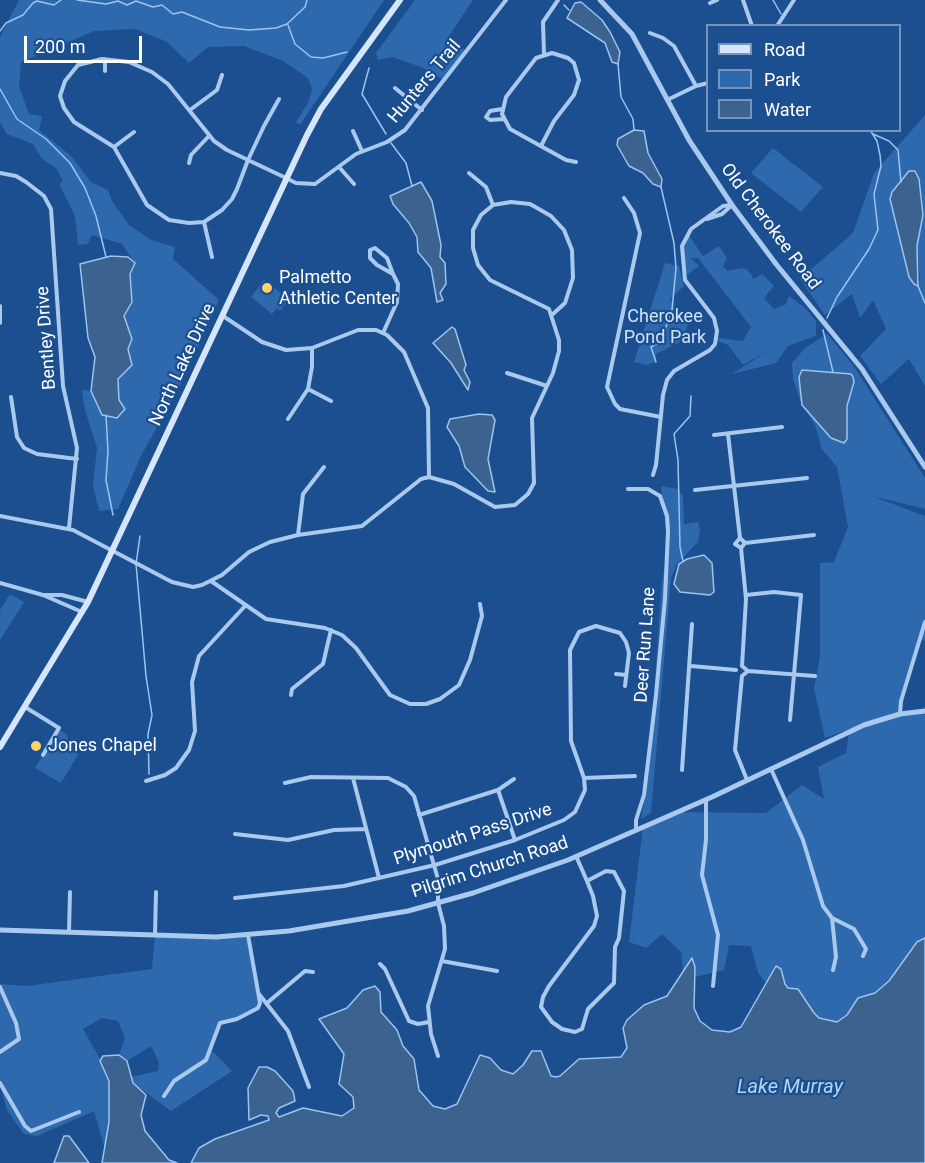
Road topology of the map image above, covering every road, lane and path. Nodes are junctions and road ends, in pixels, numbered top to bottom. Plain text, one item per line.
1 (400, 0) edge
2 (507, 0) edge
3 (558, 0) edge
4 (600, 0) edge
5 (717, 0) edge
6 (743, 0) edge
7 (794, 0) edge
8 (710, 3) dead end
9 (751, 24) edge
10 (778, 24) edge
11 (650, 33) dead end
12 (544, 54) junction
13 (105, 59) junction
14 (105, 71) dead end
15 (222, 75) dead end
16 (706, 84) edge
17 (696, 86) junction
18 (395, 88) dead end
19 (54, 95) dead end
20 (60, 96) junction
21 (279, 99) dead end
22 (667, 100) junction
23 (502, 109) junction
24 (190, 110) junction
25 (422, 110) junction
26 (504, 119) junction
27 (353, 131) dead end
28 (134, 132) dead end
29 (208, 137) junction
30 (540, 146) junction
31 (114, 147) junction
32 (362, 151) junction
33 (248, 160) junction
34 (576, 162) dead end
35 (189, 163) dead end
36 (339, 167) junction
37 (0, 173) edge
38 (469, 173) dead end
39 (286, 178) junction
40 (354, 184) dead end
41 (624, 198) dead end
42 (493, 205) junction
43 (732, 205) junction
44 (204, 222) junction
45 (212, 257) dead end
46 (393, 274) junction
47 (0, 306) edge
48 (553, 314) junction
49 (222, 316) junction
50 (0, 323) edge
51 (383, 333) junction
52 (312, 348) junction
53 (507, 373) dead end
54 (547, 386) junction
55 (308, 390) junction
56 (11, 397) dead end
57 (331, 401) dead end
58 (661, 417) junction
59 (288, 419) dead end
60 (782, 427) dead end
61 (728, 434) junction
62 (714, 435) dead end
63 (76, 459) junction
64 (324, 467) dead end
65 (925, 467) edge
66 (653, 475) dead end
67 (429, 477) junction
68 (807, 478) dead end
69 (732, 486) junction
70 (628, 489) dead end
71 (695, 490) dead end
72 (0, 516) edge
73 (69, 528) junction
74 (298, 535) junction
75 (814, 535) dead end
76 (740, 538) junction
77 (745, 543) junction
78 (741, 548) junction
79 (114, 550) junction
80 (211, 581) junction
81 (0, 583) edge
82 (43, 595) junction
83 (746, 595) junction
84 (88, 602) junction
85 (480, 604) dead end
86 (245, 606) junction
87 (82, 612) junction
88 (925, 622) edge
89 (692, 624) dead end
90 (331, 630) junction
91 (691, 666) junction
92 (742, 666) junction
93 (736, 670) junction
94 (748, 671) junction
95 (616, 674) dead end
96 (626, 675) junction
97 (795, 675) junction
98 (742, 676) junction
99 (815, 676) dead end
100 (625, 686) dead end
101 (291, 695) dead end
102 (25, 707) junction
103 (925, 711) edge
104 (900, 714) junction
105 (790, 720) dead end
106 (0, 747) edge
107 (43, 755) dead end
108 (771, 769) junction
109 (682, 770) dead end
110 (635, 776) dead end
111 (353, 777) junction
112 (584, 778) junction
113 (514, 779) dead end
114 (747, 780) junction
115 (146, 781) dead end
116 (285, 783) dead end
117 (498, 790) junction
118 (706, 800) junction
119 (419, 815) junction
120 (366, 829) junction
121 (636, 830) junction
122 (235, 834) dead end
123 (515, 840) junction
124 (576, 856) junction
125 (435, 866) junction
126 (379, 878) junction
127 (587, 881) junction
128 (156, 891) dead end
129 (70, 892) dead end
130 (236, 898) dead end
131 (438, 903) junction
132 (832, 918) junction
133 (0, 930) edge
134 (69, 933) junction
135 (248, 935) junction
136 (155, 936) junction
137 (863, 956) dead end
138 (442, 961) junction
139 (380, 964) dead end
140 (833, 970) dead end
141 (497, 971) dead end
142 (313, 972) dead end
143 (713, 986) dead end
144 (0, 987) edge
145 (259, 993) junction
146 (267, 1003) junction
147 (429, 1022) junction
148 (0, 1052) edge
149 (438, 1056) dead end
150 (0, 1083) edge
151 (309, 1087) dead end
152 (164, 1096) dead end
153 (79, 1112) dead end

1 - 39 main road, North Lake Drive
2 - 25 street, Hunters Trail
3 - 12 street
4 - 22 street, Old Cherokee Road
5 - 8 street
6 - 9 street
7 - 10 street
11 - 17 street
12 - 23 street
12 - 30 street
13 - 14 street
13 - 20 street
13 - 24 street
15 - 24 street
16 - 17 street
17 - 22 street
18 - 25 street
19 - 20 street
20 - 31 street
21 - 33 street
22 - 43 street, Old Cherokee Road
23 - 26 street
23 - 26 street
24 - 29 street
25 - 32 street, Hunters Trail
26 - 30 street
27 - 32 street
28 - 31 street
29 - 33 street, Hunters Trail
29 - 35 street
30 - 34 street
31 - 44 street
32 - 36 street, Hunters Trail
33 - 39 street, Hunters Trail
33 - 44 street
36 - 39 street, Hunters Trail
36 - 40 street
37 - 63 street, Bentley Drive
38 - 42 street
39 - 49 main road, North Lake Drive
41 - 58 street
42 - 48 street
42 - 48 street
43 - 58 street
43 - 65 street, Old Cherokee Road
44 - 45 street
46 - 46 street
46 - 51 street
47 - 50 street
48 - 54 street
49 - 52 street
49 - 79 main road, North Lake Drive
51 - 52 street
51 - 67 street
52 - 55 street
53 - 54 street
54 - 67 street
55 - 57 street
55 - 59 street
56 - 63 street
58 - 66 street
60 - 61 street
61 - 62 street
61 - 69 street
63 - 73 street, Bentley Drive
64 - 74 street
67 - 74 street
68 - 69 street
69 - 71 street
69 - 76 street
70 - 121 street, Deer Run Lane
72 - 73 street
73 - 79 street
74 - 80 street
75 - 77 street
76 - 77 street
76 - 78 street
77 - 78 street
78 - 83 street
79 - 80 street
79 - 84 main road, North Lake Drive
80 - 86 street
81 - 82 street
82 - 84 street
82 - 87 street
83 - 92 street
83 - 97 street
84 - 87 main road, North Lake Drive
85 - 90 street
86 - 90 street
86 - 115 street
87 - 102 main road, North Lake Drive
88 - 104 street
89 - 91 street
90 - 101 street
91 - 93 street
91 - 109 street
92 - 93 street
92 - 94 street
93 - 98 street
94 - 97 street
94 - 98 street
95 - 96 street
96 - 100 street
96 - 112 street
97 - 99 street
97 - 105 street
98 - 114 street
102 - 106 main road, North Lake Drive
102 - 107 street
103 - 104 street, Pilgrim Church Road
104 - 108 street, Pilgrim Church Road
108 - 114 street, Pilgrim Church Road
108 - 132 street
110 - 112 street
111 - 116 street
111 - 119 street
111 - 120 street
112 - 123 street, Plymouth Pass Drive
113 - 117 street
114 - 118 street, Pilgrim Church Road
117 - 119 street
117 - 123 street
118 - 121 street, Pilgrim Church Road
118 - 143 street
119 - 125 street
120 - 122 street
120 - 126 street
121 - 124 street, Pilgrim Church Road
123 - 125 street, Plymouth Pass Drive
124 - 127 street
124 - 131 street, Pilgrim Church Road
125 - 126 street, Plymouth Pass Drive
125 - 131 street
126 - 130 street, Plymouth Pass Drive
127 - 127 street
128 - 136 street
129 - 134 street
131 - 135 street, Pilgrim Church Road
131 - 138 street
132 - 137 street
132 - 140 street
133 - 134 street, Pilgrim Church Road
134 - 136 street, Pilgrim Church Road
135 - 136 street, Pilgrim Church Road
135 - 145 street
138 - 141 street
138 - 147 street
139 - 147 street
142 - 146 street
144 - 148 street
145 - 146 street
145 - 152 street
146 - 151 street
147 - 149 street
150 - 153 street

